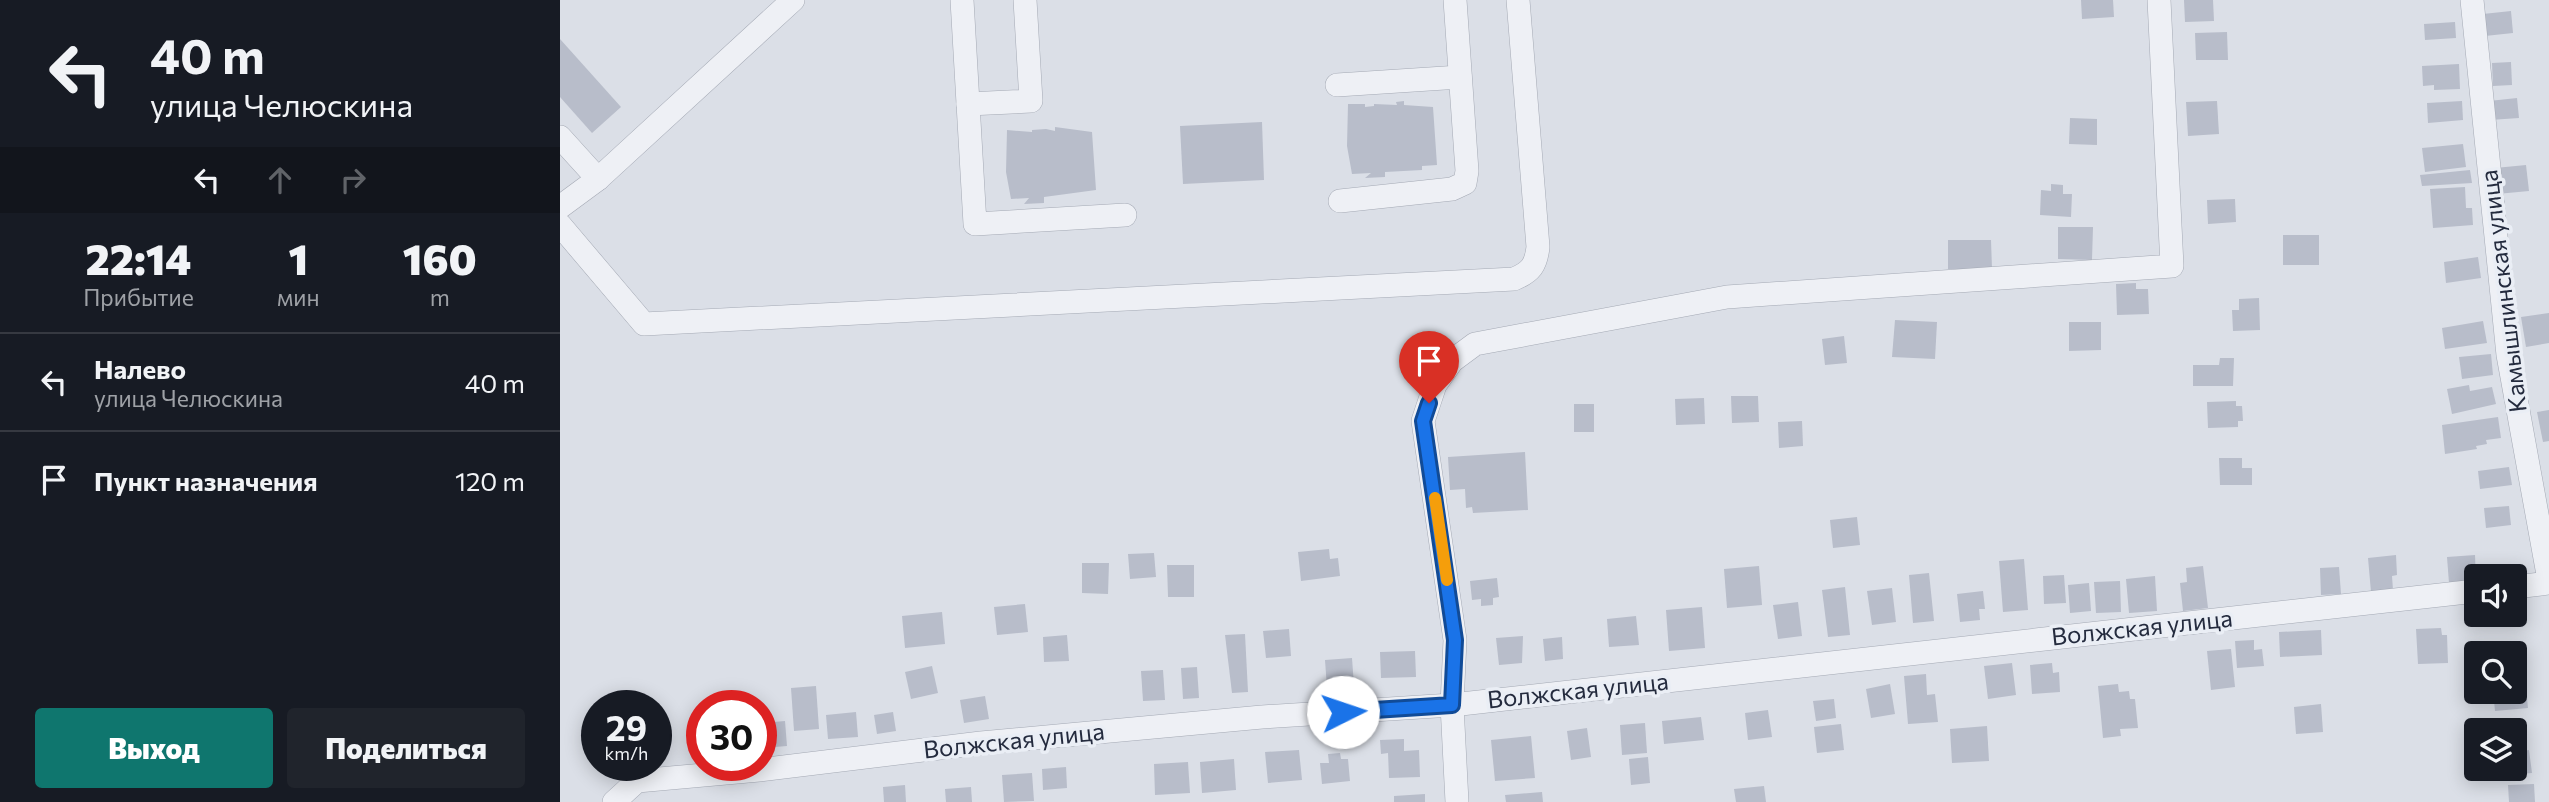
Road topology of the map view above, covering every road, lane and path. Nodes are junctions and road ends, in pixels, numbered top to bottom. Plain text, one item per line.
1 (793, 0) edge
2 (962, 0) edge
3 (1025, 0) edge
4 (1455, 0) edge
5 (1518, 0) edge
6 (2159, 0) edge
7 (2472, 0) edge
8 (1460, 77) junction
9 (1337, 85) dead end
10 (968, 104) junction
11 (560, 137) edge
12 (598, 179) junction
13 (1340, 201) dead end
14 (560, 207) edge
15 (1125, 215) dead end
16 (560, 225) edge
17 (2545, 547) edge
18 (2549, 582) edge
19 (2527, 585) edge
20 (2464, 593) edge
21 (1452, 705) junction
22 (614, 802) edge
23 (1457, 802) edge

1 - 12 street
2 - 10 street
3 - 10 street
4 - 8 street
5 - 16 street
6 - 21 street
7 - 17 street, Камышлинская улица
8 - 9 street
8 - 13 street
10 - 15 street
11 - 12 street
12 - 14 street
17 - 18 street, Камышлинская улица
18 - 19 street
20 - 21 street, Волжская улица
21 - 22 street, Волжская улица
21 - 23 street

